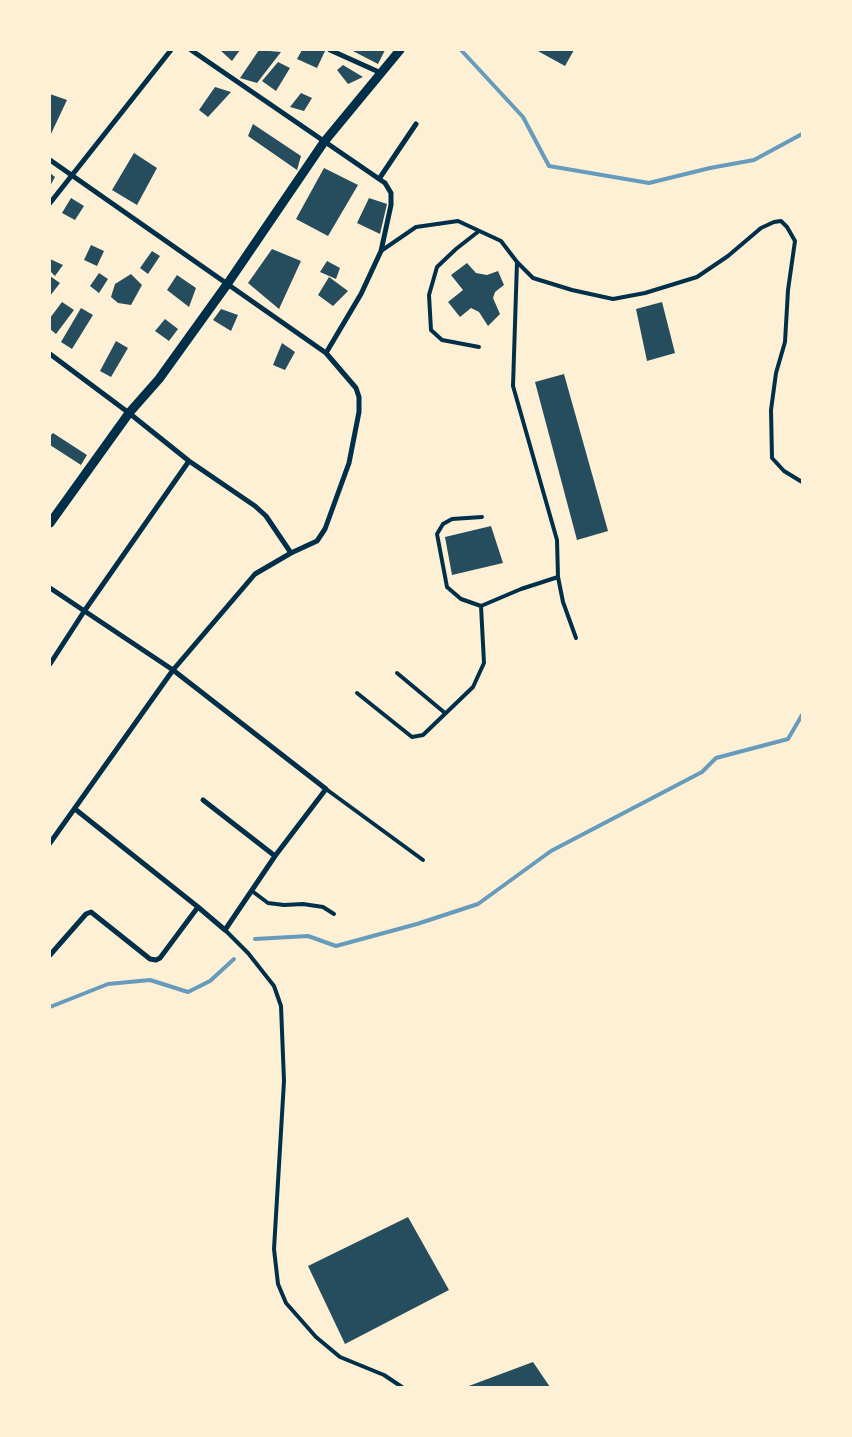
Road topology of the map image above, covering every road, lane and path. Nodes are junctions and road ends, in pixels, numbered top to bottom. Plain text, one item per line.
1 (170, 50) edge
2 (191, 50) edge
3 (330, 50) edge
4 (400, 50) edge
5 (381, 73) junction
6 (416, 124) dead end
7 (324, 142) junction
8 (50, 160) edge
9 (72, 175) junction
10 (379, 179) junction
11 (50, 203) edge
12 (479, 231) junction
13 (381, 251) junction
14 (517, 262) junction
15 (228, 283) junction
16 (479, 347) dead end
17 (326, 353) junction
18 (50, 354) edge
19 (130, 413) junction
20 (190, 461) junction
21 (802, 482) edge
22 (482, 517) dead end
23 (50, 523) edge
24 (291, 553) junction
25 (558, 577) junction
26 (50, 588) edge
27 (481, 606) junction
28 (85, 610) junction
29 (576, 638) dead end
30 (50, 664) edge
31 (173, 670) junction
32 (396, 673) dead end
33 (357, 693) dead end
34 (445, 713) junction
35 (326, 789) junction
36 (203, 800) dead end
37 (75, 809) junction
38 (50, 843) edge
39 (275, 856) junction
40 (422, 860) dead end
41 (252, 891) junction
42 (198, 907) junction
43 (334, 914) dead end
44 (224, 930) junction
45 (50, 955) edge
46 (402, 1387) edge

1 - 9 street
2 - 7 street
3 - 5 street
4 - 5 street
5 - 7 street
6 - 10 street
7 - 10 street
7 - 15 street
8 - 9 street
9 - 11 street
9 - 15 street
10 - 13 street
12 - 13 lane
12 - 14 lane
12 - 16 lane
13 - 17 street
14 - 21 lane
14 - 25 lane
15 - 17 street
15 - 19 street
17 - 24 street
18 - 19 street
19 - 20 street
19 - 23 street
20 - 24 street
20 - 28 street
22 - 27 lane
24 - 31 street
25 - 27 lane
25 - 29 lane
26 - 28 street
27 - 34 lane
28 - 30 street
28 - 31 street
31 - 35 street
31 - 37 street
32 - 34 lane
33 - 34 lane
35 - 39 street
35 - 40 lane
36 - 39 street
37 - 38 street
37 - 42 street
39 - 41 street
41 - 43 lane
41 - 44 street
42 - 44 street
42 - 45 street
44 - 46 lane

